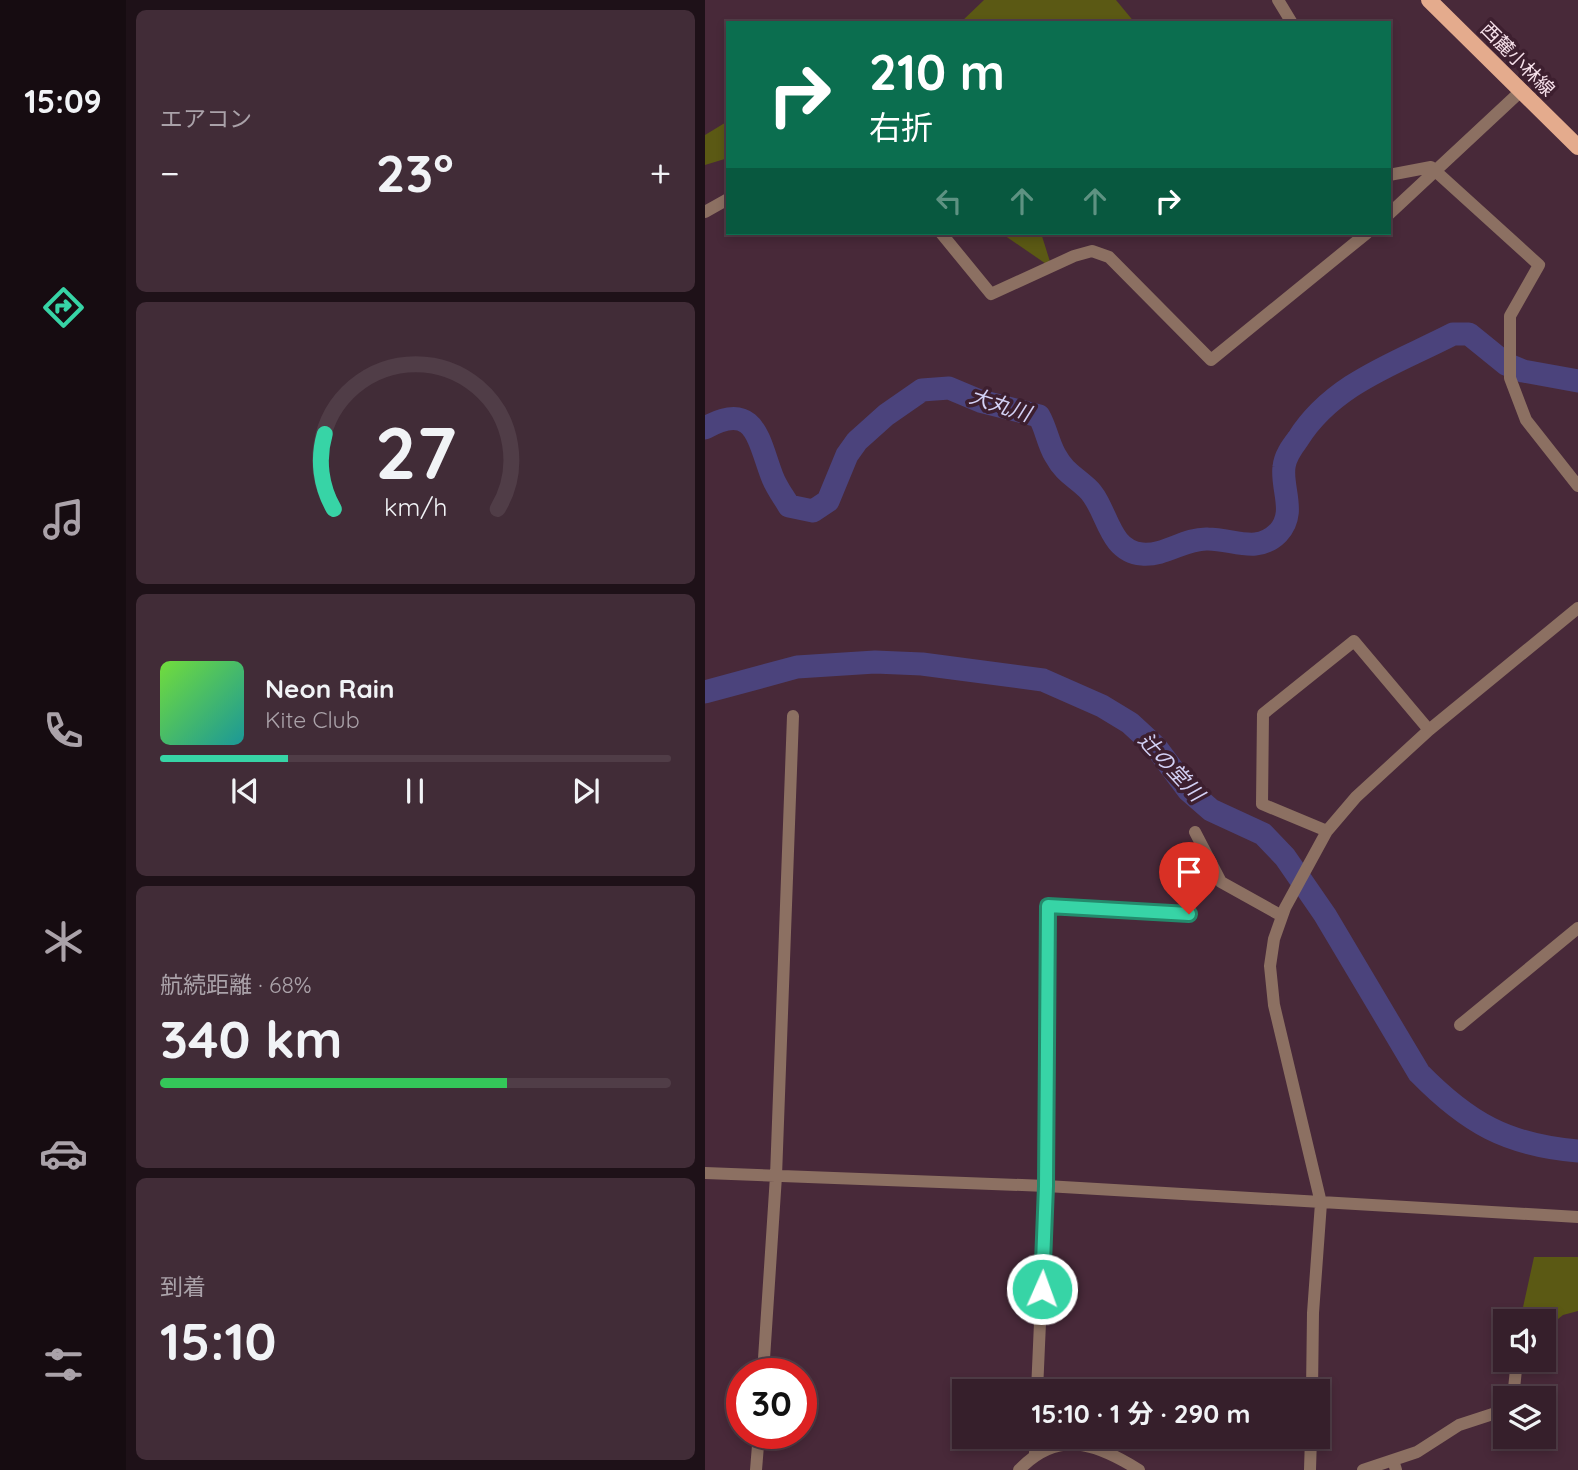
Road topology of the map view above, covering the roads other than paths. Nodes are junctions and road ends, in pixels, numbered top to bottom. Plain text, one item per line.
1 (1278, 0) edge
2 (1429, 0) edge
3 (1291, 21) edge
4 (1521, 91) junction
5 (1578, 147) edge
6 (1437, 172) junction
7 (1391, 175) edge
8 (726, 200) edge
9 (705, 212) edge
10 (1391, 212) edge
11 (943, 235) edge
12 (1365, 235) edge
13 (1578, 486) edge
14 (1578, 608) edge
15 (793, 716) dead end
16 (1428, 730) junction
17 (1195, 832) dead end
18 (1325, 836) junction
19 (1284, 912) junction
20 (1189, 914) dead end
21 (1578, 928) edge
22 (1460, 1025) dead end
23 (705, 1173) edge
24 (776, 1176) junction
25 (1046, 1186) junction
26 (1320, 1203) junction
27 (1578, 1217) edge
28 (764, 1358) edge
29 (1038, 1379) edge
30 (1312, 1379) edge
31 (1493, 1414) edge
32 (758, 1449) edge
33 (1035, 1449) edge
34 (1311, 1449) edge
35 (1035, 1453) junction
36 (1395, 1465) edge
37 (756, 1470) edge
38 (1019, 1470) edge
39 (1138, 1470) edge
40 (1310, 1470) edge
41 (1363, 1470) edge

1 - 3 street
2 - 4 main road, 西麓小林線
4 - 5 main road, 西麓小林線
4 - 6 street
6 - 7 street
6 - 10 street
6 - 13 street
8 - 9 street
11 - 12 street
14 - 16 street
15 - 24 street
16 - 18 street
16 - 18 street
17 - 19 street
18 - 19 street
19 - 26 street
20 - 25 street
21 - 22 street
23 - 24 street
24 - 25 street
24 - 28 street
25 - 26 street
25 - 29 street
26 - 27 street
26 - 30 street
31 - 36 street
32 - 37 street
33 - 35 street
34 - 40 street
35 - 38 street
35 - 39 street
36 - 41 street

